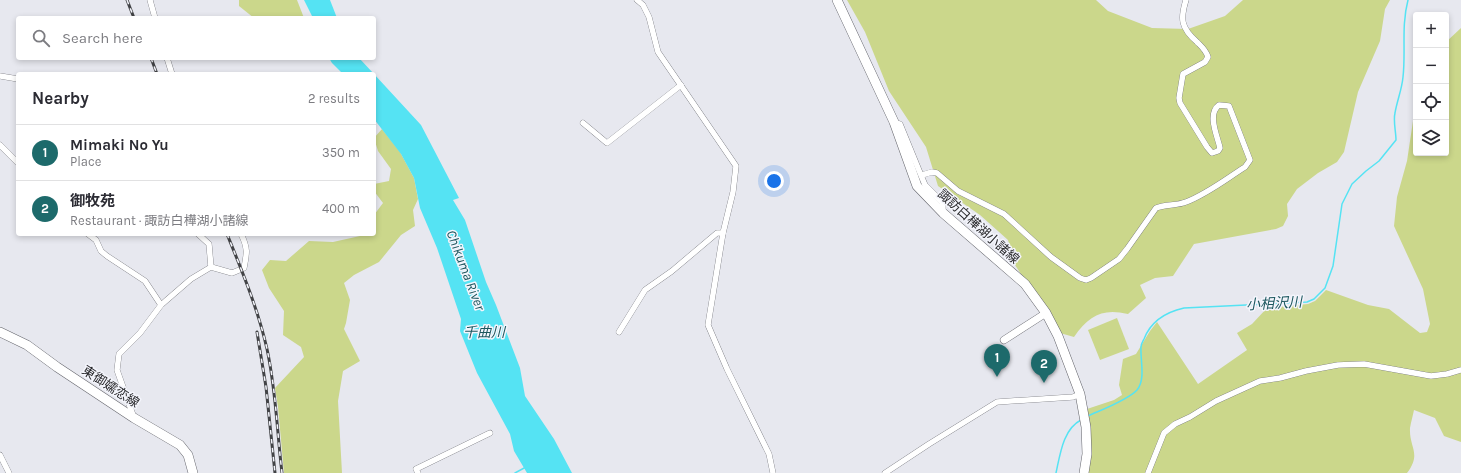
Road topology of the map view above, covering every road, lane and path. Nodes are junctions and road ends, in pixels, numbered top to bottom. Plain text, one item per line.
1 (150, 0) edge
2 (637, 0) edge
3 (837, 0) edge
4 (1186, 0) edge
5 (154, 16) edge
6 (168, 60) edge
7 (171, 72) edge
8 (0, 76) edge
9 (16, 79) edge
10 (681, 85) junction
11 (894, 122) junction
12 (582, 123) dead end
13 (0, 145) edge
14 (16, 161) edge
15 (922, 175) junction
16 (943, 213) junction
17 (724, 233) junction
18 (91, 236) edge
19 (200, 236) edge
20 (242, 236) edge
21 (211, 267) junction
22 (161, 305) junction
23 (1046, 313) junction
24 (0, 332) edge
25 (619, 332) dead end
26 (1004, 340) dead end
27 (1461, 370) edge
28 (1080, 394) junction
29 (134, 418) junction
30 (490, 433) dead end
31 (0, 455) edge
32 (9, 473) edge
33 (193, 473) edge
34 (418, 473) edge
35 (773, 473) edge
36 (885, 473) edge
37 (1084, 473) edge
38 (1148, 473) edge

1 - 5 street
2 - 10 street
3 - 11 main road, 諏訪白樺湖小諸線
4 - 15 street
6 - 7 street
8 - 9 street
10 - 12 street
10 - 17 street
11 - 15 street
11 - 16 main road, 諏訪白樺湖小諸線
13 - 14 street
15 - 16 street
16 - 23 main road, 諏訪白樺湖小諸線
17 - 25 street
17 - 35 street
18 - 22 street
19 - 21 street
20 - 21 street
21 - 22 street
22 - 29 street
23 - 26 street
23 - 28 main road, 諏訪白樺湖小諸線
24 - 29 main road, 東御嬬恋線
27 - 38 street
28 - 36 street
28 - 37 main road, 諏訪白樺湖小諸線
29 - 33 main road, 東御嬬恋線
30 - 34 street
31 - 32 street

